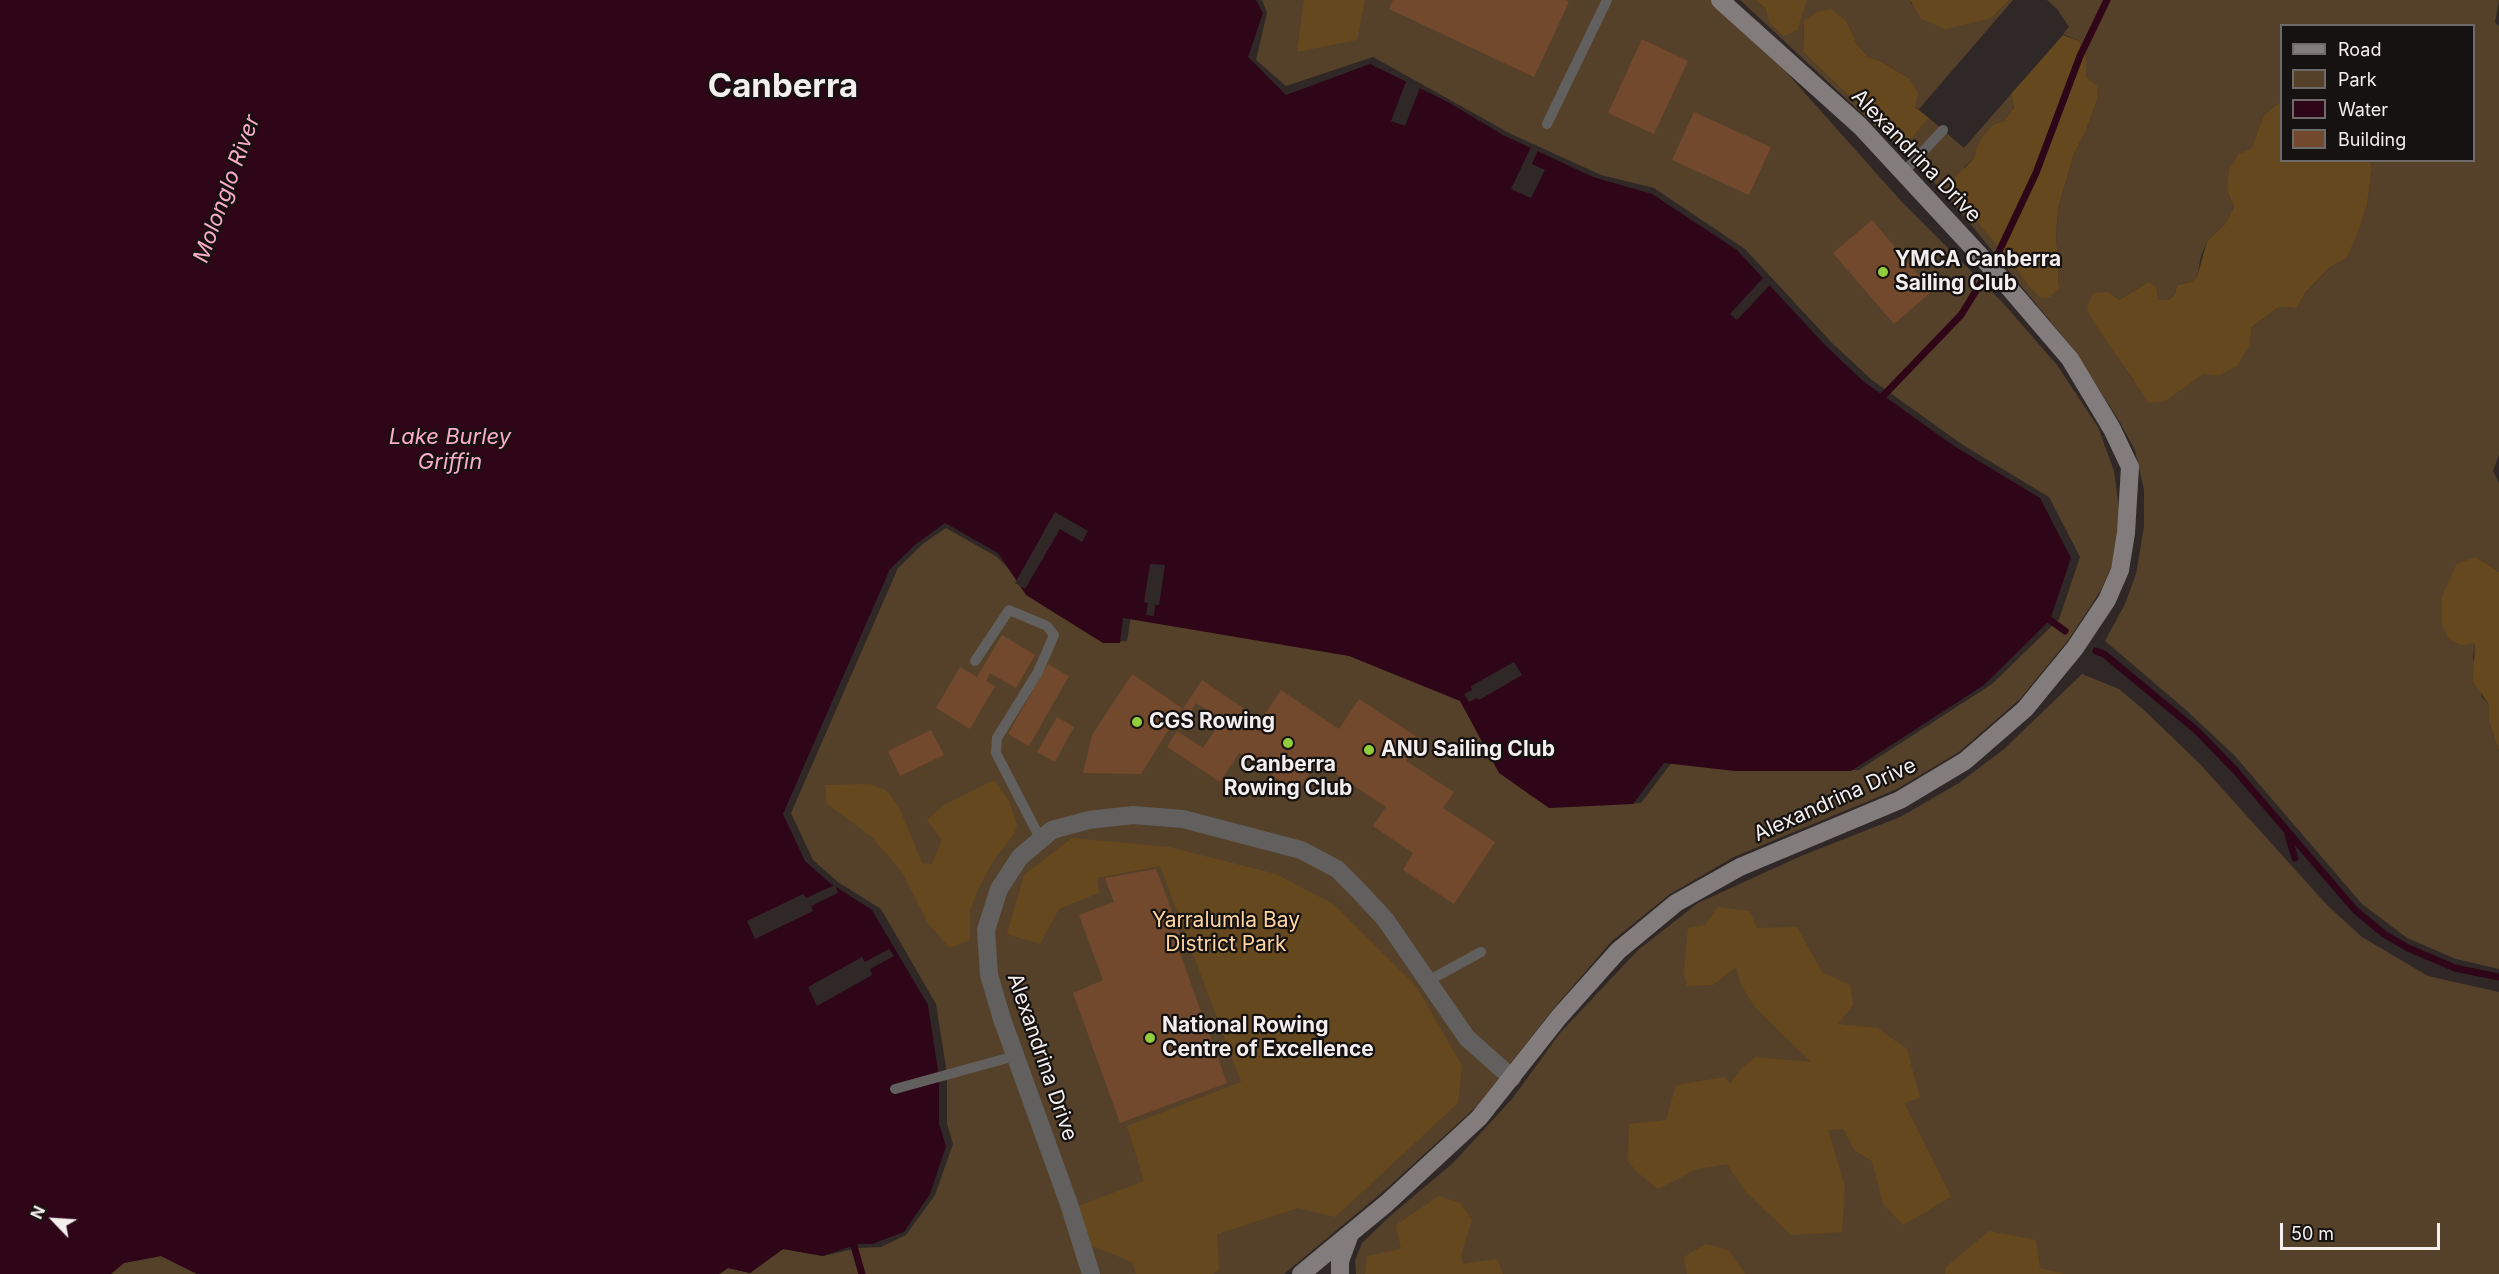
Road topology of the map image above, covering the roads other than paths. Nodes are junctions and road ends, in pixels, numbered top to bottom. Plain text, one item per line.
1 (1607, 0) edge
2 (1720, 0) edge
3 (1547, 124) dead end
4 (1943, 130) dead end
5 (1903, 173) junction
6 (975, 661) dead end
7 (1040, 838) junction
8 (1481, 952) dead end
9 (1428, 981) junction
10 (1015, 1056) junction
11 (1512, 1078) junction
12 (895, 1089) dead end
13 (1350, 1234) junction
14 (1091, 1274) edge
15 (1301, 1274) edge
16 (1340, 1274) edge

1 - 3 lane
2 - 5 main road, Alexandrina Drive
4 - 5 lane
5 - 11 main road, Alexandrina Drive
6 - 7 lane
7 - 9 street, Alexandrina Drive
7 - 10 street, Alexandrina Drive
8 - 9 lane
9 - 11 street, Alexandrina Drive
10 - 12 lane
10 - 14 street, Alexandrina Drive
11 - 13 main road, Alexandrina Drive
13 - 15 main road, Alexandrina Drive
13 - 16 main road

